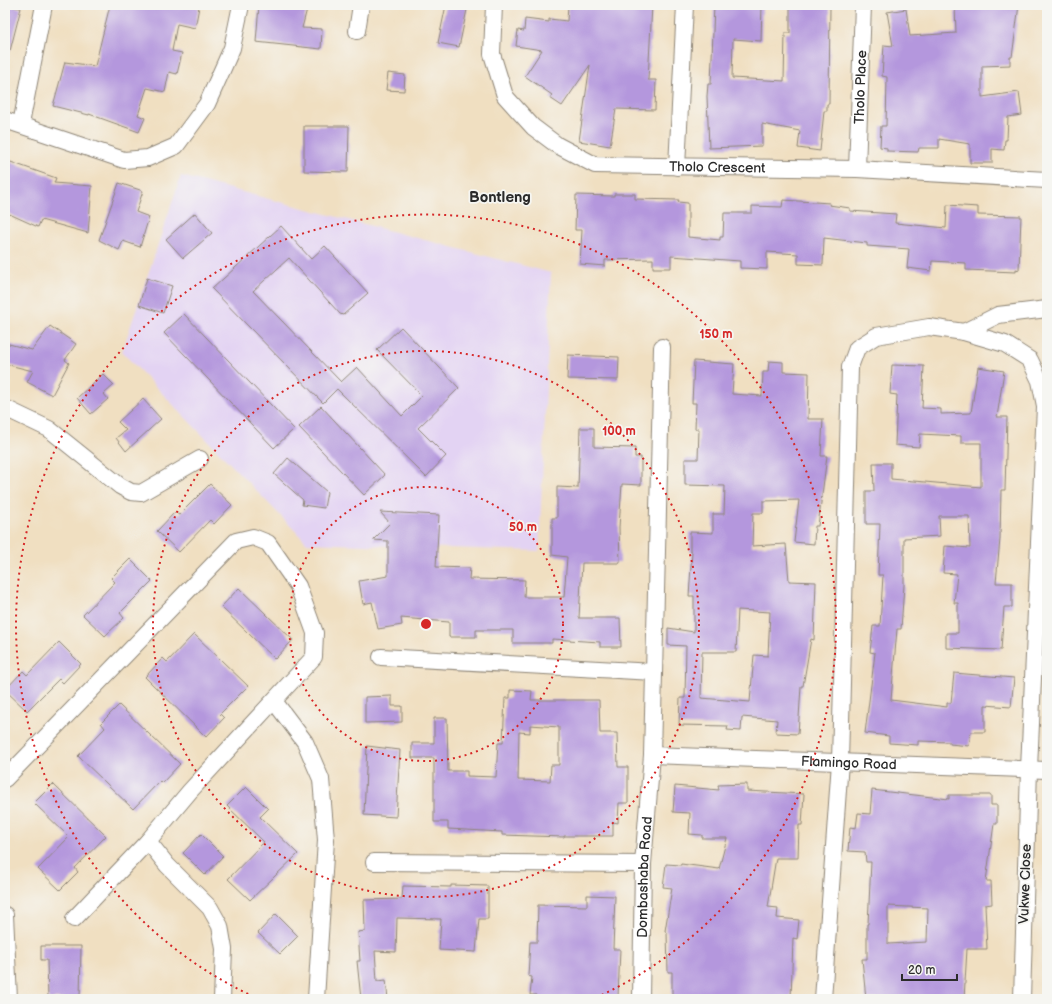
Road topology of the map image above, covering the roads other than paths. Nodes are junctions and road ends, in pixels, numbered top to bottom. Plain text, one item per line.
1 (44, 5) edge
2 (241, 5) edge
3 (361, 5) edge
4 (494, 5) edge
5 (685, 5) edge
6 (863, 5) edge
7 (357, 31) dead end
8 (5, 120) edge
9 (21, 124) junction
10 (678, 167) junction
11 (857, 169) junction
12 (1047, 180) edge
13 (1047, 309) edge
14 (964, 332) junction
15 (662, 347) dead end
16 (5, 408) edge
17 (200, 459) dead end
18 (381, 657) dead end
19 (654, 672) junction
20 (274, 701) junction
21 (652, 755) junction
22 (840, 762) junction
23 (1029, 769) junction
24 (1047, 770) edge
25 (5, 779) edge
26 (148, 840) junction
27 (374, 862) dead end
28 (643, 864) junction
29 (5, 915) edge
30 (74, 919) dead end
31 (7, 997) edge
32 (222, 999) edge
33 (316, 999) edge
34 (641, 999) edge
35 (823, 999) edge
36 (1022, 999) edge

1 - 9 street
2 - 9 street
3 - 7 street
4 - 10 street, Tholo Crescent
5 - 10 street
6 - 11 street, Tholo Place
8 - 9 street
10 - 11 street, Tholo Crescent
11 - 12 street, Tholo Crescent
13 - 14 street
14 - 22 street, Vukwe Close
14 - 23 street, Vukwe Close
15 - 19 street, Dombashaba Road
16 - 17 street
18 - 19 street
19 - 21 street, Dombashaba Road
20 - 25 street
20 - 26 street
20 - 33 street
21 - 22 street, Flamingo Road
21 - 28 street, Dombashaba Road
22 - 23 street, Flamingo Road
22 - 35 street, Vukwe Close
23 - 24 street, Flamingo Road
23 - 36 street, Vukwe Close
26 - 30 street
26 - 32 street
27 - 28 street
28 - 34 street, Dombashaba Road
29 - 31 street

